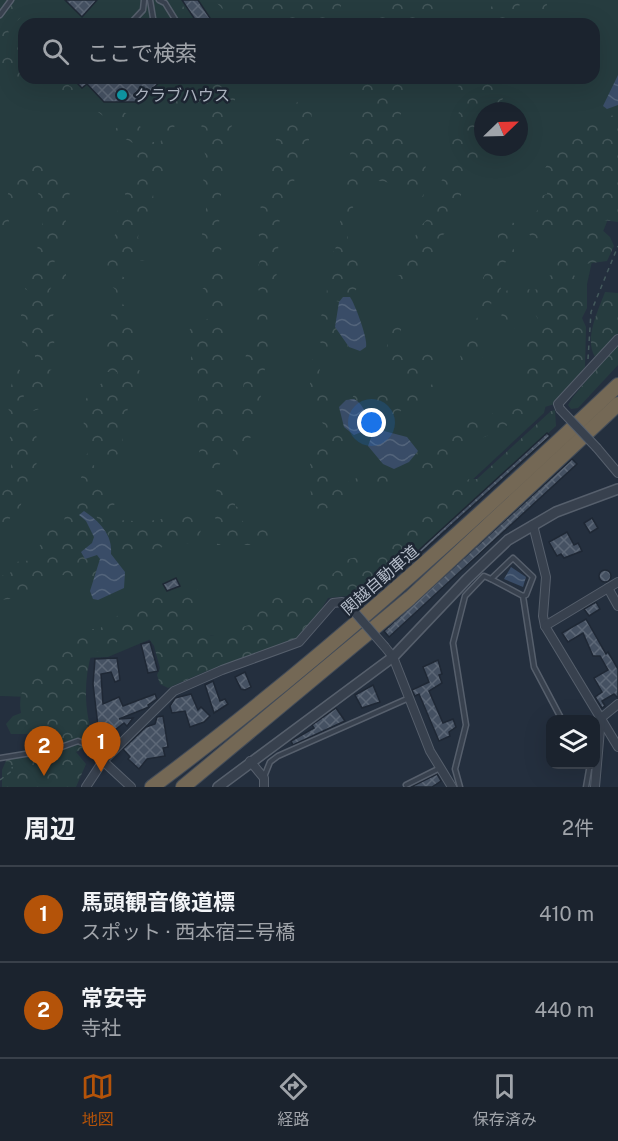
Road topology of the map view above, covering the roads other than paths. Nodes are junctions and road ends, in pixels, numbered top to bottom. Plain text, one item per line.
1 (10, 0) edge
2 (144, 0) edge
3 (150, 0) edge
4 (159, 0) edge
5 (0, 15) edge
6 (136, 18) edge
7 (153, 18) edge
8 (175, 18) edge
9 (618, 339) edge
10 (618, 385) edge
11 (618, 404) edge
12 (618, 473) edge
13 (618, 489) edge
14 (533, 525) junction
15 (491, 579) junction
16 (618, 582) edge
17 (608, 588) junction
18 (523, 596) junction
19 (618, 606) edge
20 (545, 626) junction
21 (393, 657) junction
22 (409, 698) junction
23 (618, 704) edge
24 (559, 715) edge
25 (601, 718) junction
26 (600, 725) edge
27 (618, 747) edge
28 (0, 758) edge
29 (103, 760) junction
30 (250, 761) junction
31 (441, 768) junction
32 (593, 769) edge
33 (594, 769) edge
34 (264, 778) junction
35 (406, 784) dead end
36 (86, 787) edge
37 (131, 787) edge
38 (152, 787) edge
39 (183, 787) edge
40 (218, 787) edge
41 (264, 787) edge
42 (452, 787) edge
43 (460, 787) edge
44 (586, 787) edge
45 (595, 787) edge

1 - 5 lane
2 - 6 lane
3 - 7 lane
4 - 8 lane
9 - 12 street, bridge
10 - 38 highway, 関越自動車道
11 - 39 highway, 関越自動車道
13 - 14 street
14 - 20 street
14 - 21 street
15 - 18 lane
15 - 18 lane
15 - 43 lane
16 - 17 street
17 - 19 street
17 - 20 street
18 - 24 lane
20 - 25 street
21 - 22 street
21 - 29 street, bridge
21 - 30 street
22 - 31 street
22 - 34 lane
23 - 25 street
25 - 26 street
25 - 27 street
28 - 29 lane
29 - 36 street
29 - 37 street
30 - 34 street
30 - 40 street
31 - 35 lane
31 - 42 street
32 - 44 lane
33 - 45 street
34 - 41 street

